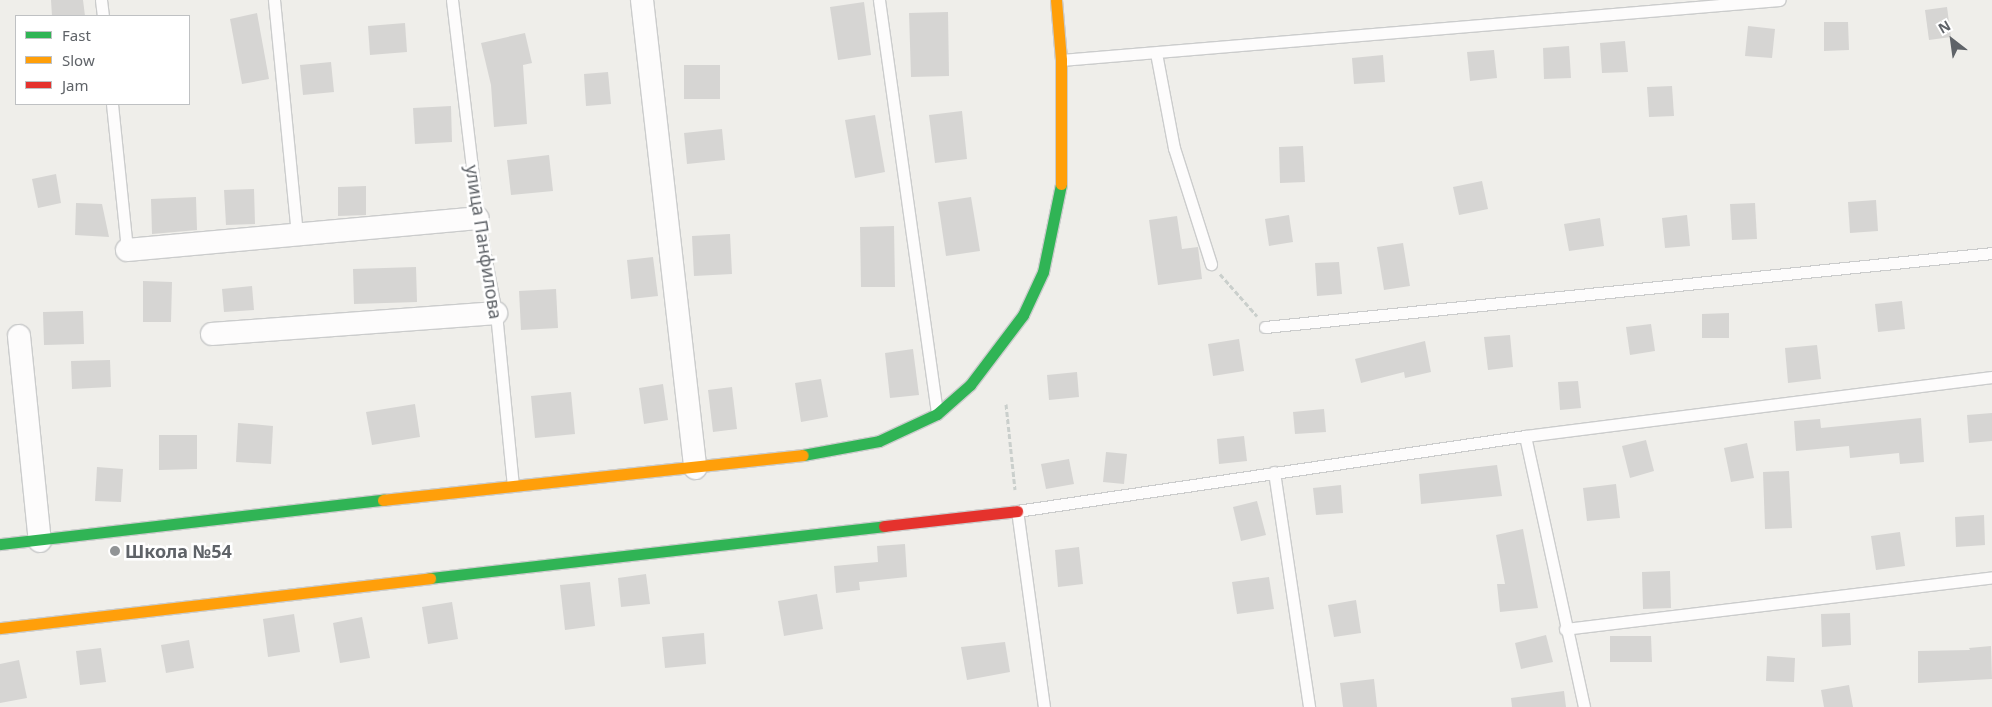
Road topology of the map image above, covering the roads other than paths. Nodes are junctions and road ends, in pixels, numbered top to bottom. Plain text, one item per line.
1 (101, 0) edge
2 (274, 0) edge
3 (452, 0) edge
4 (642, 0) edge
5 (879, 0) edge
6 (1056, 0) edge
7 (1780, 0) edge
8 (103, 15) edge
9 (1156, 54) junction
10 (1061, 60) junction
11 (112, 105) edge
12 (478, 218) junction
13 (297, 236) junction
14 (127, 250) joint
15 (1992, 252) edge
16 (1211, 264) road end
17 (496, 314) junction
18 (1265, 327) road end
19 (212, 334) dead end
20 (19, 336) dead end
21 (1992, 377) edge
22 (937, 414) junction
23 (1525, 436) junction
24 (695, 468) junction
25 (1274, 472) junction
26 (513, 485) junction
27 (1017, 511) junction
28 (40, 541) junction
29 (0, 544) edge
30 (1992, 576) edge
31 (0, 628) edge
32 (1565, 629) junction
33 (1044, 707) edge
34 (1310, 707) edge
35 (1584, 707) edge

1 - 8 lane
2 - 13 lane
3 - 12 lane, улица Панфилова
4 - 24 street
5 - 22 lane
6 - 10 main road
7 - 9 lane
9 - 10 lane
9 - 16 lane
10 - 22 main road
11 - 14 lane
12 - 13 street
12 - 17 lane, улица Панфилова
13 - 14 street
15 - 18 lane
17 - 19 street
17 - 26 lane, улица Панфилова
20 - 28 street
21 - 23 lane
22 - 24 main road
23 - 25 lane
23 - 32 lane
24 - 26 main road
25 - 27 lane
25 - 34 lane
26 - 28 main road
27 - 31 main road
27 - 33 lane
28 - 29 main road
30 - 32 lane
32 - 35 lane

